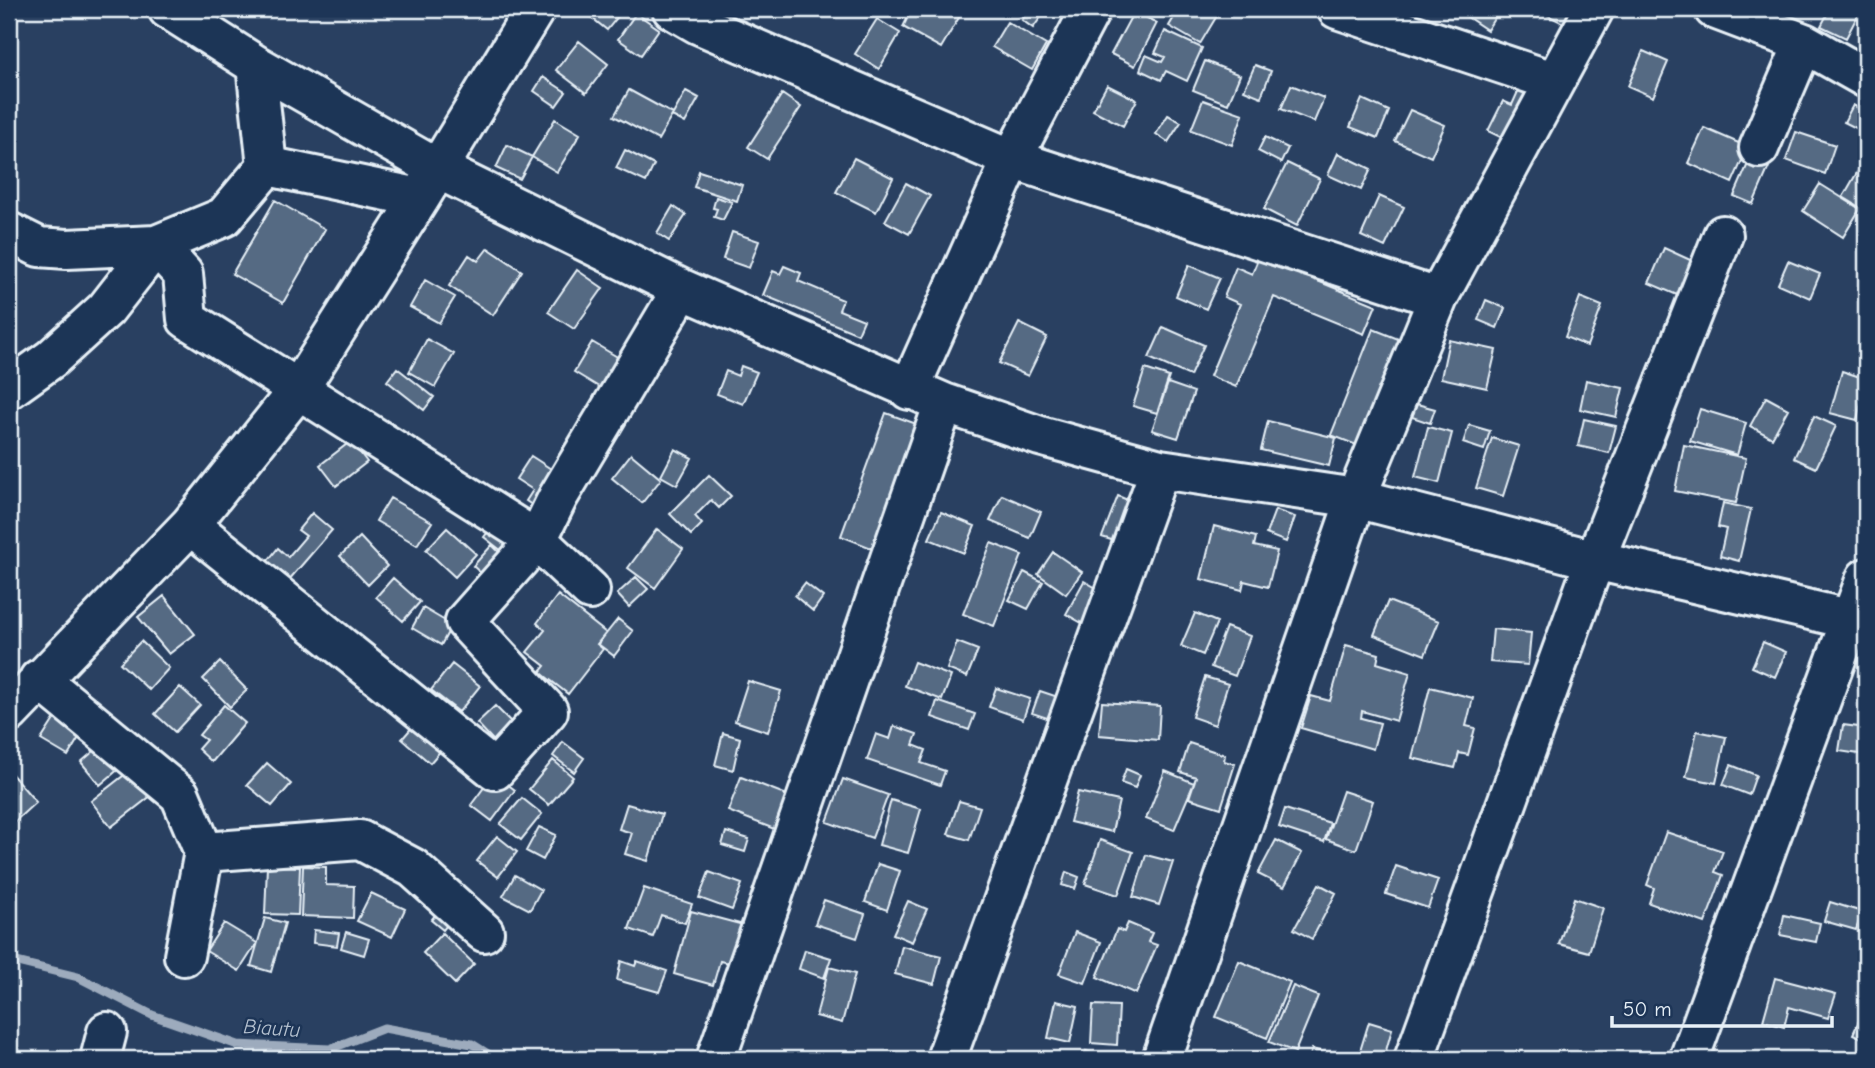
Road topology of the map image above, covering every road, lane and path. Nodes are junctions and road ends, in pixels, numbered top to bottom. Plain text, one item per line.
1 (168, 9) edge
2 (534, 9) edge
3 (672, 9) edge
4 (1091, 9) edge
5 (1337, 9) edge
6 (1594, 9) edge
7 (1714, 9) edge
8 (1804, 43) junction
9 (256, 65) junction
10 (1866, 78) edge
11 (1553, 81) junction
12 (1759, 148) dead end
13 (1012, 159) junction
14 (267, 166) junction
15 (429, 184) junction
16 (1723, 235) dead end
17 (13, 241) edge
18 (156, 245) junction
19 (682, 289) junction
20 (1438, 298) junction
21 (9, 389) edge
22 (298, 390) junction
23 (909, 390) junction
24 (944, 403) junction
25 (1160, 469) junction
26 (1356, 498) junction
27 (190, 525) junction
28 (537, 540) junction
29 (1595, 560) junction
30 (1866, 578) edge
31 (590, 590) dead end
32 (1858, 621) edge
33 (39, 679) junction
34 (9, 713) edge
35 (204, 852) junction
36 (484, 932) dead end
37 (184, 956) dead end
38 (716, 1059) edge
39 (946, 1059) edge
40 (1162, 1059) edge
41 (1414, 1059) edge
42 (1689, 1059) edge

1 - 9 street
2 - 15 street
3 - 13 street
4 - 13 street
5 - 11 street
6 - 11 street
7 - 8 street
8 - 10 street
8 - 12 street
9 - 14 street
9 - 15 street
11 - 20 street
13 - 20 street
13 - 23 street
14 - 15 street
14 - 18 street
15 - 19 street
15 - 22 street
16 - 29 street
17 - 18 street
18 - 21 street
18 - 22 street
19 - 23 street
19 - 28 street
20 - 26 street
22 - 27 street
22 - 28 street
23 - 24 street
24 - 25 street
24 - 38 street
25 - 26 street
25 - 39 street
26 - 29 street
26 - 40 street
27 - 28 street
27 - 33 street
28 - 31 street
29 - 32 street
29 - 41 street
30 - 32 street
32 - 42 street
33 - 34 street
33 - 35 street
35 - 36 street
35 - 37 street

